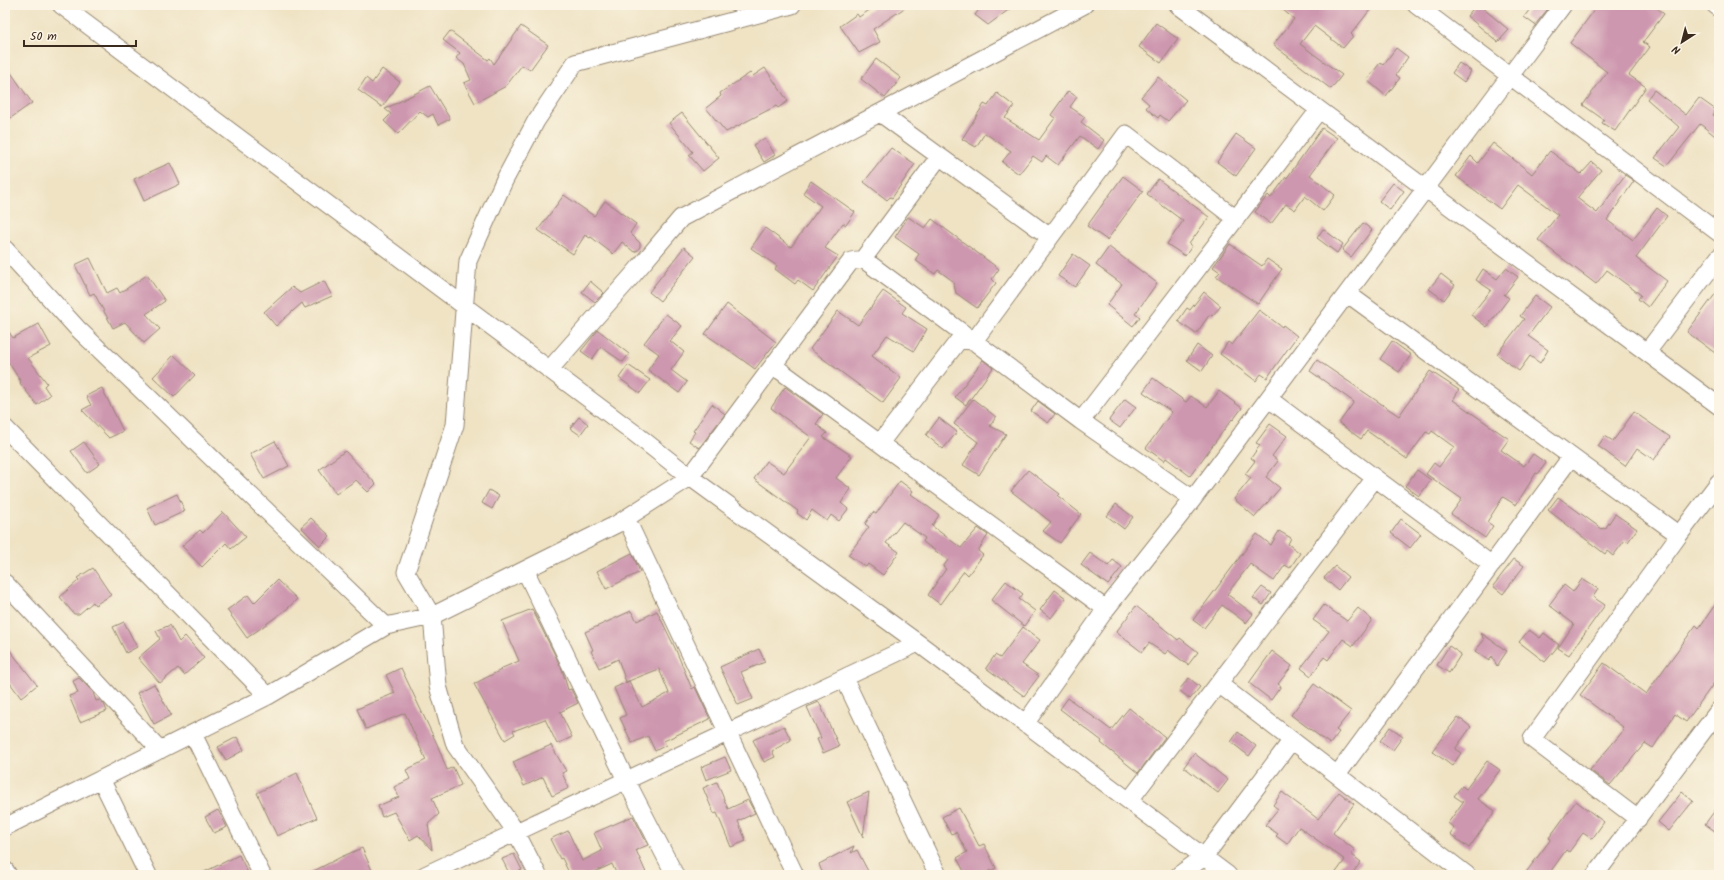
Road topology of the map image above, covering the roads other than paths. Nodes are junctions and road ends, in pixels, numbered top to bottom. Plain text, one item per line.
1 (61, 5) edge
2 (792, 5) edge
3 (1084, 5) edge
4 (1178, 5) edge
5 (1416, 5) edge
6 (1563, 5) edge
7 (1715, 5) edge
8 (1719, 8) edge
9 (1510, 76) junction
10 (1319, 110) junction
11 (880, 113) junction
12 (939, 157) junction
13 (1426, 189) junction
14 (1236, 219) junction
15 (1719, 233) edge
16 (1050, 237) junction
17 (5, 249) edge
18 (1719, 257) edge
19 (863, 259) junction
20 (1348, 294) junction
21 (463, 305) junction
22 (974, 341) junction
23 (1647, 352) junction
24 (774, 366) junction
25 (549, 370) junction
26 (1269, 399) junction
27 (1719, 406) edge
28 (1081, 421) junction
29 (5, 428) edge
30 (880, 443) junction
31 (1571, 457) junction
32 (690, 477) junction
33 (1375, 478) junction
34 (1719, 482) edge
35 (1193, 499) junction
36 (626, 518) junction
37 (1679, 535) junction
38 (1492, 565) junction
39 (525, 570) junction
40 (5, 583) edge
41 (1106, 610) junction
42 (432, 616) junction
43 (386, 626) junction
44 (918, 643) junction
45 (844, 678) junction
46 (1219, 684) junction
47 (268, 696) junction
48 (1719, 710) edge
49 (1026, 724) junction
50 (727, 732) junction
51 (193, 734) junction
52 (1292, 740) junction
53 (160, 750) junction
54 (1337, 775) junction
55 (101, 779) junction
56 (626, 780) junction
57 (1128, 801) junction
58 (1638, 818) junction
59 (5, 826) edge
60 (516, 832) junction
61 (1204, 857) junction
62 (5, 870) edge
63 (8, 875) edge
64 (148, 875) edge
65 (262, 875) edge
66 (426, 875) edge
67 (538, 875) edge
68 (675, 875) edge
69 (795, 875) edge
70 (938, 875) edge
71 (1179, 875) edge
72 (1228, 875) edge
73 (1467, 875) edge
74 (1595, 875) edge

1 - 21 street
2 - 21 street
3 - 11 street
4 - 10 street
5 - 9 street
6 - 9 street
7 - 8 street
9 - 13 street
9 - 15 street
10 - 13 street
10 - 14 street
11 - 12 street
11 - 25 street
12 - 16 street
12 - 19 street
13 - 20 street
13 - 23 street
14 - 16 street
14 - 28 street
16 - 22 street
17 - 43 street
18 - 23 street
19 - 22 street
19 - 24 street
20 - 26 street
20 - 31 street
21 - 25 street
21 - 42 street
22 - 28 street
22 - 30 street
23 - 27 street
24 - 30 street
24 - 32 street
25 - 32 street
26 - 33 street
26 - 35 street
28 - 35 street
29 - 47 street
30 - 41 street
31 - 37 street
31 - 38 street
32 - 36 street
32 - 44 street
33 - 38 street
33 - 46 street
34 - 37 street
35 - 41 street
36 - 39 street
36 - 50 street
37 - 58 street
38 - 54 street
39 - 42 street
39 - 56 street
40 - 53 street
41 - 49 street
42 - 43 street
42 - 60 street
43 - 47 street
44 - 45 street
44 - 49 street
45 - 50 street
45 - 70 street
46 - 52 street
46 - 57 street
47 - 51 street
48 - 58 street
49 - 57 street
50 - 56 street
50 - 69 street
51 - 53 street
51 - 65 street
52 - 54 street
52 - 61 street
53 - 55 street
54 - 73 street
55 - 59 street
55 - 64 street
56 - 60 street
56 - 68 street
57 - 61 street
58 - 74 street
60 - 66 street
60 - 67 street
61 - 71 street
61 - 72 street
62 - 63 street

